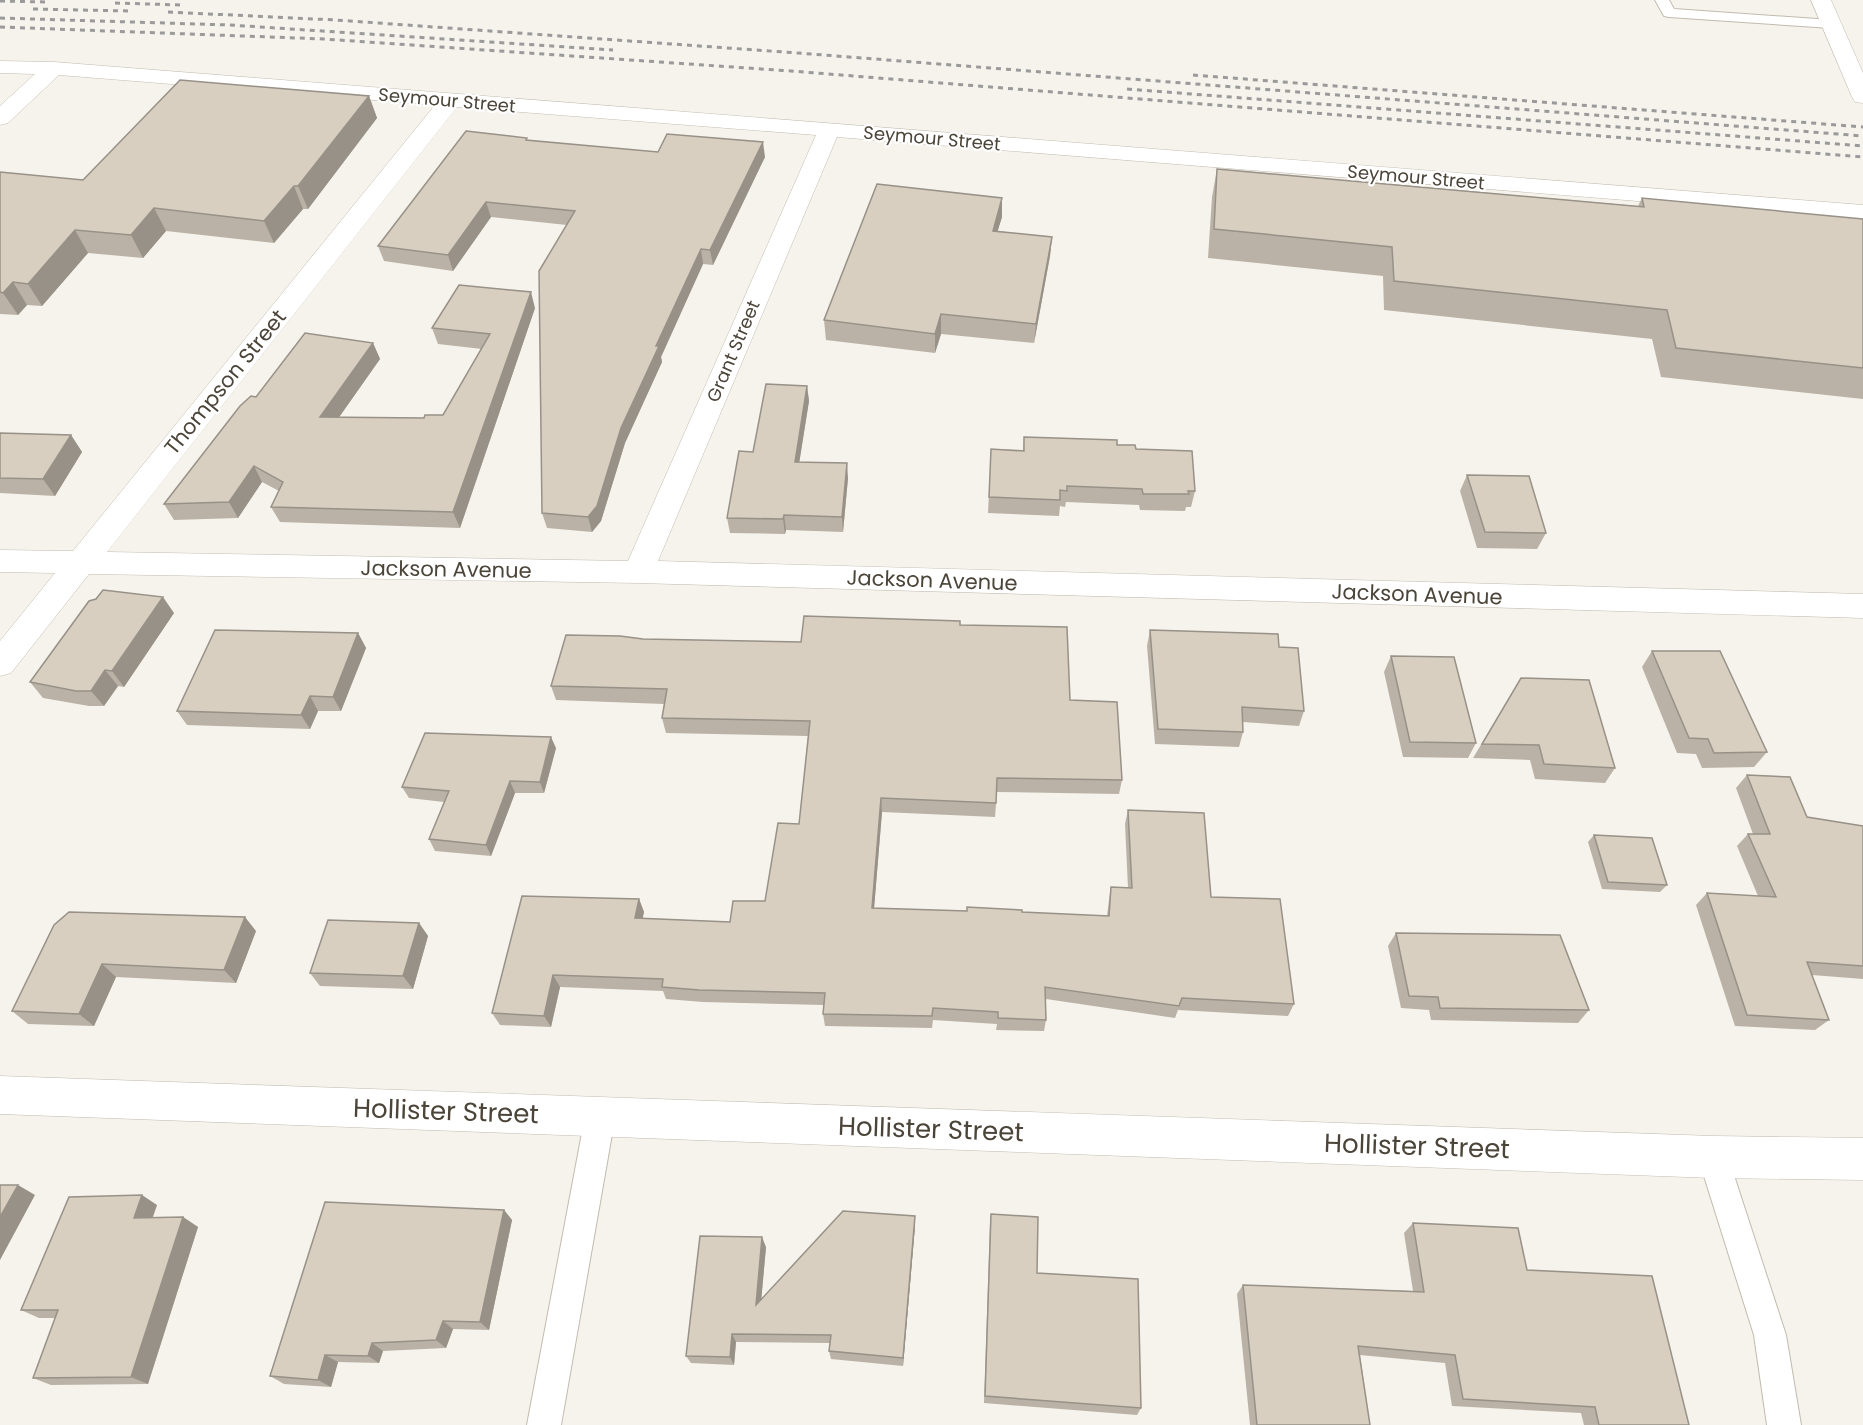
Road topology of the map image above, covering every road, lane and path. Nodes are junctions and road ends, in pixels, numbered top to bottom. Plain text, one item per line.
1 (1662, 0) edge
2 (1821, 0) edge
3 (1743, 5) dead end
4 (1751, 18) junction
5 (1832, 24) junction
6 (0, 67) edge
7 (54, 68) junction
8 (1863, 97) edge
9 (450, 100) junction
10 (0, 118) edge
11 (829, 130) junction
12 (1863, 212) edge
13 (0, 561) edge
14 (81, 562) junction
15 (638, 572) junction
16 (1863, 606) edge
17 (0, 664) edge
18 (0, 1095) edge
19 (600, 1117) junction
20 (1713, 1157) junction
21 (1863, 1159) edge
22 (544, 1425) edge
23 (1784, 1425) edge

1 - 4 lane
2 - 5 street
3 - 4 lane
4 - 5 lane
5 - 8 street
6 - 7 street, Seymour Street
7 - 9 street, Seymour Street
7 - 10 street
9 - 11 street, Seymour Street
9 - 14 street, Thompson Street
11 - 12 street, Seymour Street
11 - 15 street, Grant Street
13 - 14 street, Jackson Avenue
14 - 15 street, Jackson Avenue
14 - 17 street, Thompson Street
15 - 16 street, Jackson Avenue
18 - 19 street, Hollister Street
19 - 20 street, Hollister Street
19 - 22 lane
20 - 21 street, Hollister Street
20 - 23 lane

